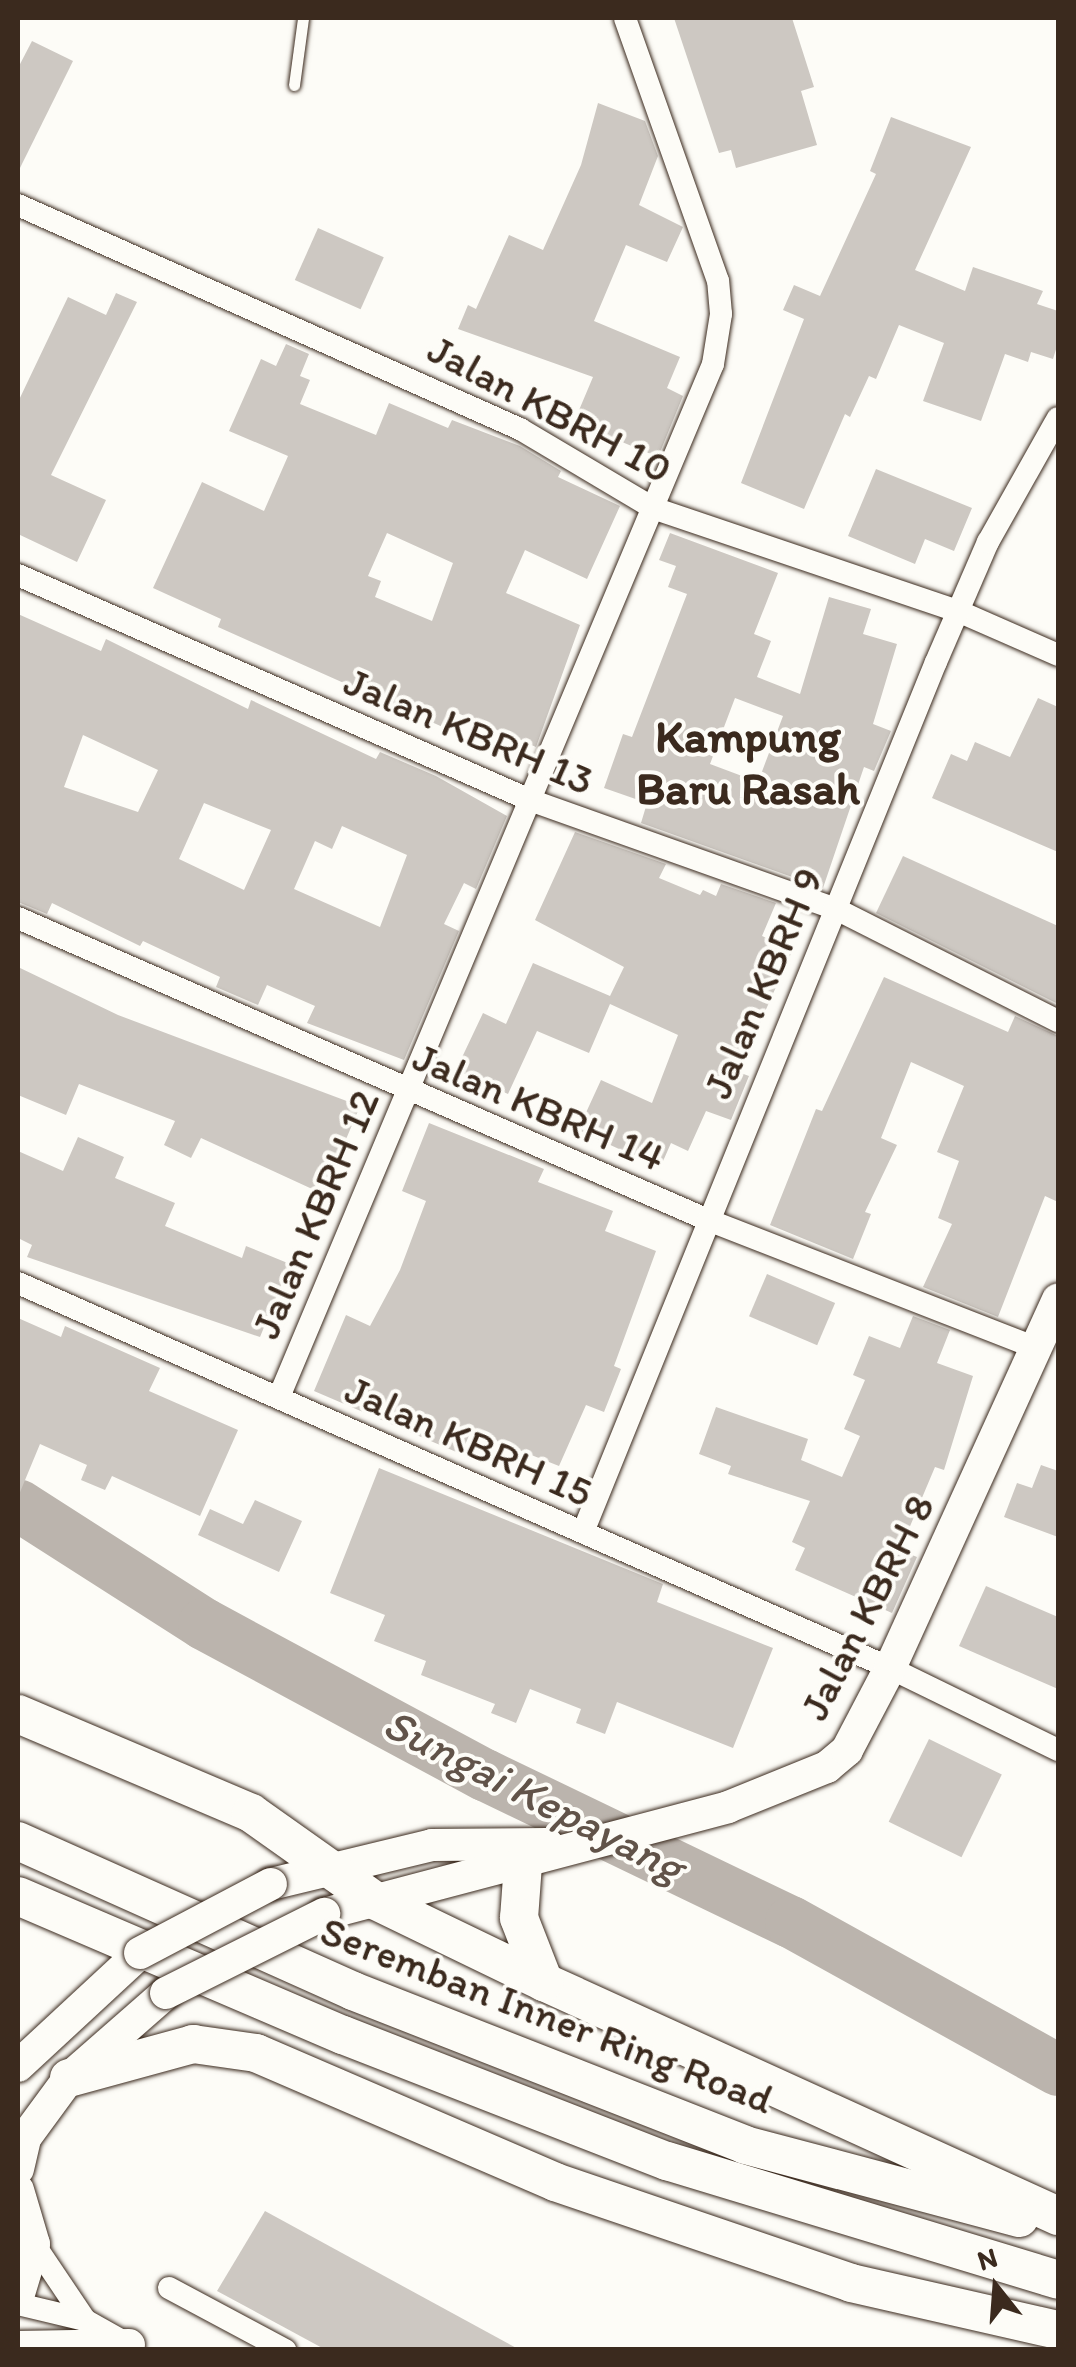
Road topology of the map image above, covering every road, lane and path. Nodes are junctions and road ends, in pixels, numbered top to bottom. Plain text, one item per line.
1 (303, 18) edge
2 (625, 18) edge
3 (294, 86) dead end
4 (18, 205) edge
5 (1058, 418) edge
6 (653, 508) junction
7 (18, 576) edge
8 (958, 611) junction
9 (1058, 655) edge
10 (530, 800) junction
11 (834, 908) junction
12 (18, 918) edge
13 (1058, 1021) edge
14 (407, 1092) junction
15 (708, 1220) junction
16 (18, 1283) edge
17 (1058, 1300) edge
18 (1038, 1348) junction
19 (279, 1397) junction
20 (583, 1532) junction
21 (890, 1668) junction
22 (18, 1714) edge
23 (1058, 1750) edge
24 (18, 1840) edge
25 (581, 1844) junction
26 (523, 1864) junction
27 (326, 1869) junction
28 (18, 1896) edge
29 (374, 1900) junction
30 (544, 1982) junction
31 (18, 2066) edge
32 (69, 2078) junction
33 (18, 2169) edge
34 (18, 2190) edge
35 (1058, 2216) edge
36 (1058, 2228) edge
37 (34, 2244) junction
38 (1058, 2280) edge
39 (170, 2288) dead end
40 (18, 2300) edge
41 (85, 2320) junction
42 (1058, 2330) edge
43 (18, 2347) edge
44 (134, 2347) edge
45 (284, 2350) edge

1 - 3 lane
2 - 6 street, Jalan KBRH 12
4 - 6 street, Jalan KBRH 10
5 - 8 street, Jalan KBRH 9
6 - 8 street, Jalan KBRH 10
6 - 10 street, Jalan KBRH 12
7 - 10 street, Jalan KBRH 13
8 - 9 street, Jalan KBRH 10
8 - 11 street, Jalan KBRH 9
10 - 11 street, Jalan KBRH 13
10 - 14 street, Jalan KBRH 12
11 - 13 street, Jalan KBRH 13
11 - 15 street, Jalan KBRH 9
12 - 14 street, Jalan KBRH 14
14 - 15 street, Jalan KBRH 14
14 - 19 street, Jalan KBRH 12
15 - 18 street, Jalan KBRH 14
15 - 20 street, Jalan KBRH 9
16 - 19 street, Jalan KBRH 15
17 - 18 street, Jalan KBRH 8
18 - 21 street, Jalan KBRH 8
19 - 20 street, Jalan KBRH 15
20 - 21 street, Jalan KBRH 15
21 - 23 street, Jalan KBRH 15
21 - 25 street, Jalan KBRH 8
22 - 27 main road
24 - 36 main road, Seremban Inner Ring Road
25 - 26 street
25 - 27 street
26 - 29 street
26 - 30 main road
27 - 29 main road
27 - 31 street, bridge
28 - 38 main road, Seremban Inner Ring Road
29 - 30 main road
29 - 32 street, bridge
30 - 35 main road
32 - 33 street
32 - 42 main road
34 - 37 street
37 - 40 street
37 - 41 street
39 - 45 street
40 - 41 street
41 - 44 street
43 - 44 street

